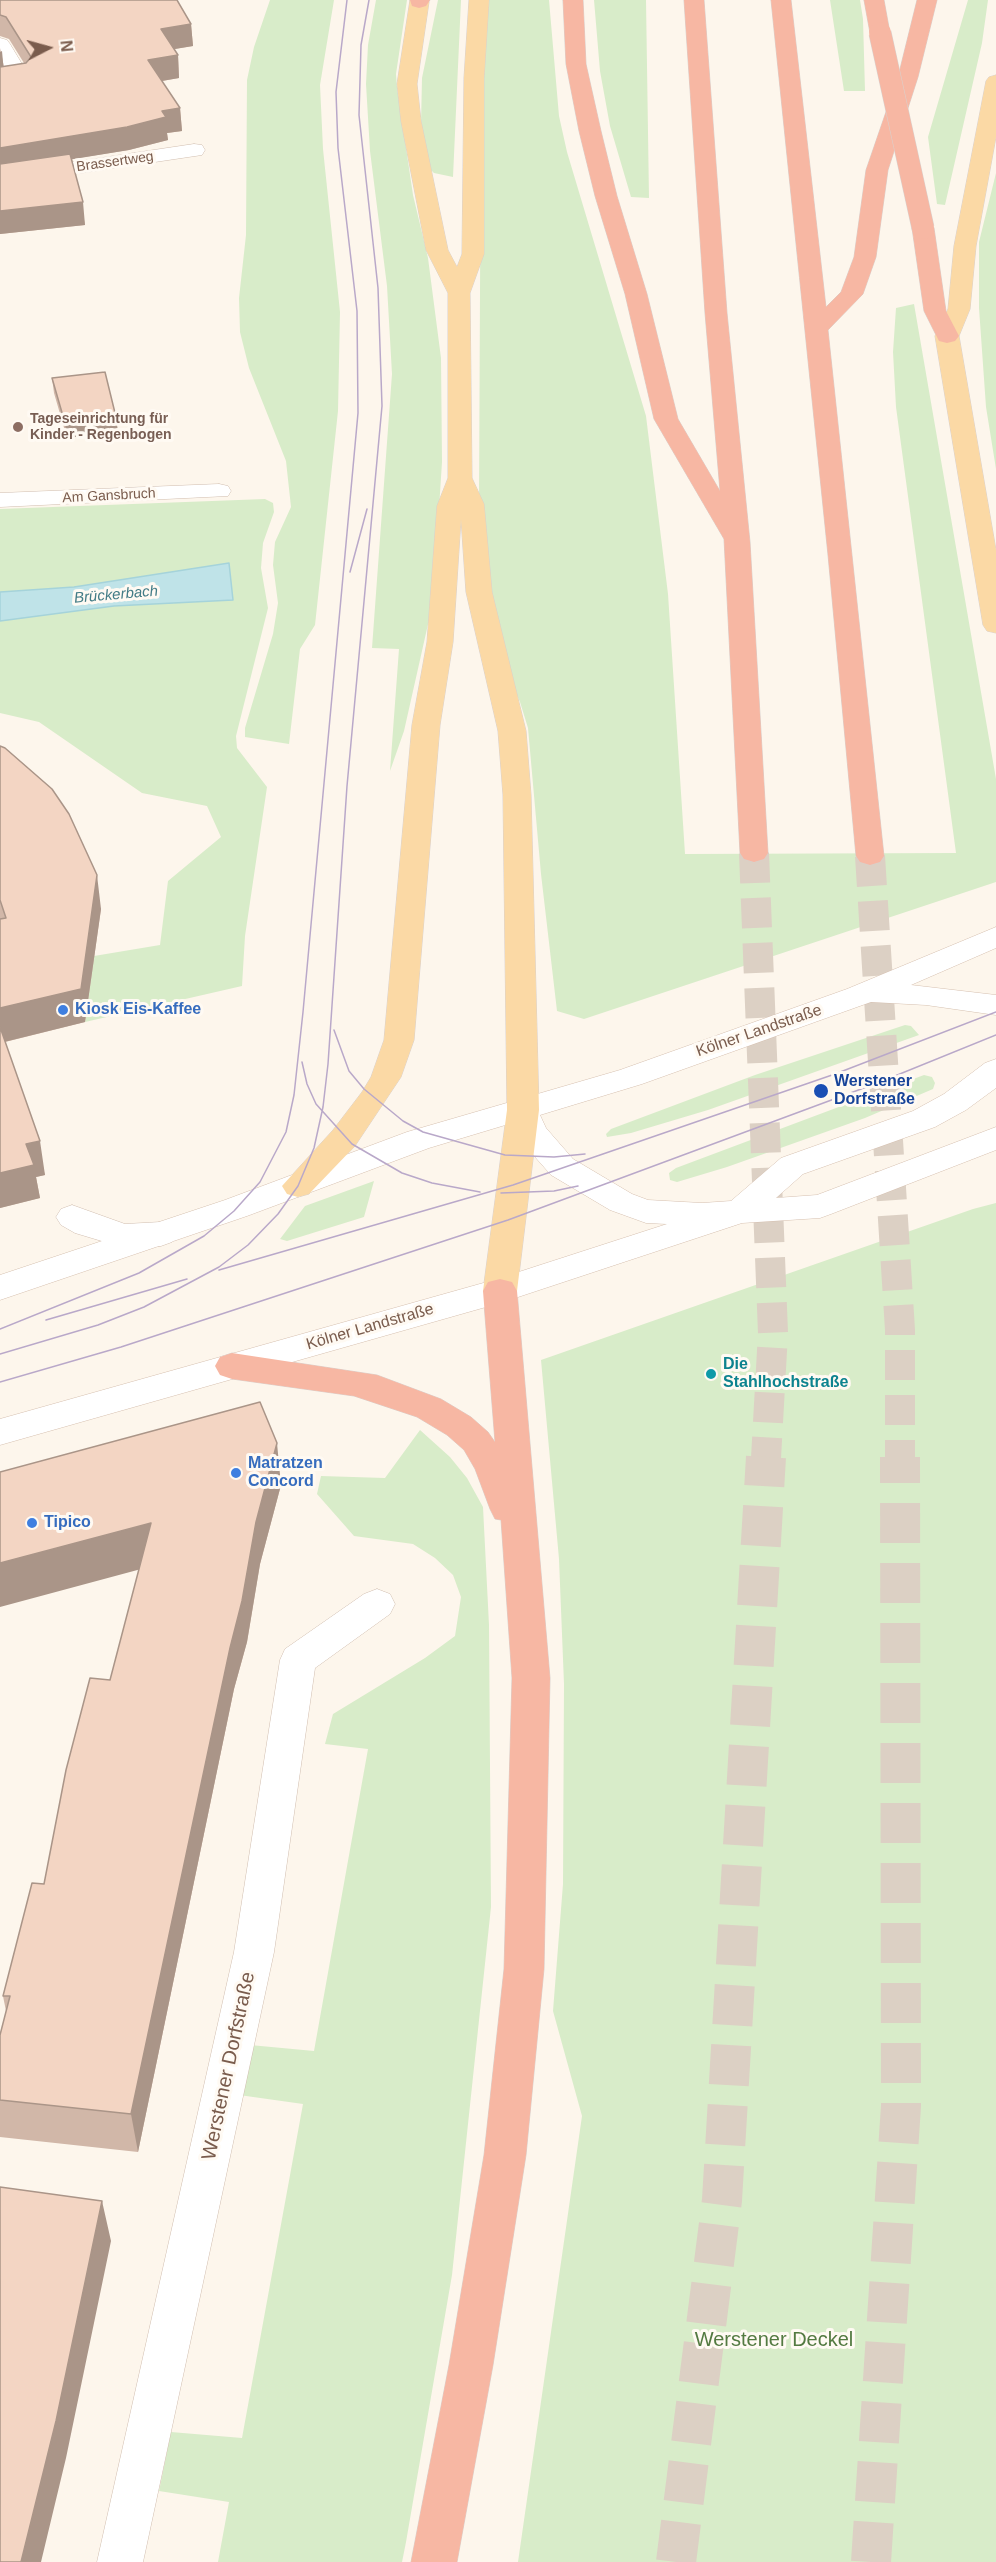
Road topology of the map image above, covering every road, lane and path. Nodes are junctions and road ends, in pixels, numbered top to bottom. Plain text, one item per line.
1 (479, 0) edge
2 (573, 0) edge
3 (694, 0) edge
4 (782, 0) edge
5 (874, 0) edge
6 (927, 0) edge
7 (419, 1) edge
8 (0, 44) edge
9 (996, 81) edge
10 (0, 82) edge
11 (194, 150) dead end
12 (0, 179) edge
13 (459, 293) junction
14 (817, 328) junction
15 (947, 336) junction
16 (460, 478) junction
17 (219, 491) dead end
18 (0, 501) edge
19 (737, 542) junction
20 (996, 625) edge
21 (754, 853) tunnel mouth
22 (870, 856) tunnel mouth
23 (996, 937) edge
24 (858, 996) junction
25 (996, 1005) edge
26 (996, 1070) edge
27 (522, 1110) junction
28 (996, 1138) edge
29 (298, 1186) junction
30 (738, 1213) junction
31 (72, 1216) dead end
32 (161, 1234) junction
33 (0, 1288) edge
34 (500, 1291) junction
35 (232, 1366) junction
36 (0, 1432) edge
37 (521, 1541) junction
38 (377, 1604) dead end
39 (120, 2562) edge
40 (434, 2562) edge

1 - 13 main road
2 - 19 highway
3 - 19 highway
4 - 14 highway
5 - 15 highway, bridge
6 - 14 highway
7 - 13 main road
8 - 10 main road
9 - 15 main road
11 - 12 main road, Brassertweg
13 - 16 main road
14 - 22 highway
15 - 20 main road
16 - 27 main road
16 - 29 main road
17 - 18 main road, Am Gansbruch
19 - 21 highway
23 - 24 main road, Kölner Landstraße
24 - 25 main road, Kölner Landstraße
24 - 27 main road, Kölner Landstraße
26 - 30 main road, Kölner Landstraße
27 - 29 main road, Kölner Landstraße
27 - 30 main road, Kölner Landstraße
27 - 34 main road
28 - 30 main road, Kölner Landstraße
29 - 32 main road, Kölner Landstraße
30 - 34 main road, Kölner Landstraße
31 - 32 main road
32 - 33 main road, Kölner Landstraße
34 - 35 main road, Kölner Landstraße
34 - 37 highway
35 - 36 main road, Kölner Landstraße
35 - 37 highway
37 - 40 highway
38 - 39 main road, Werstener Dorfstraße

